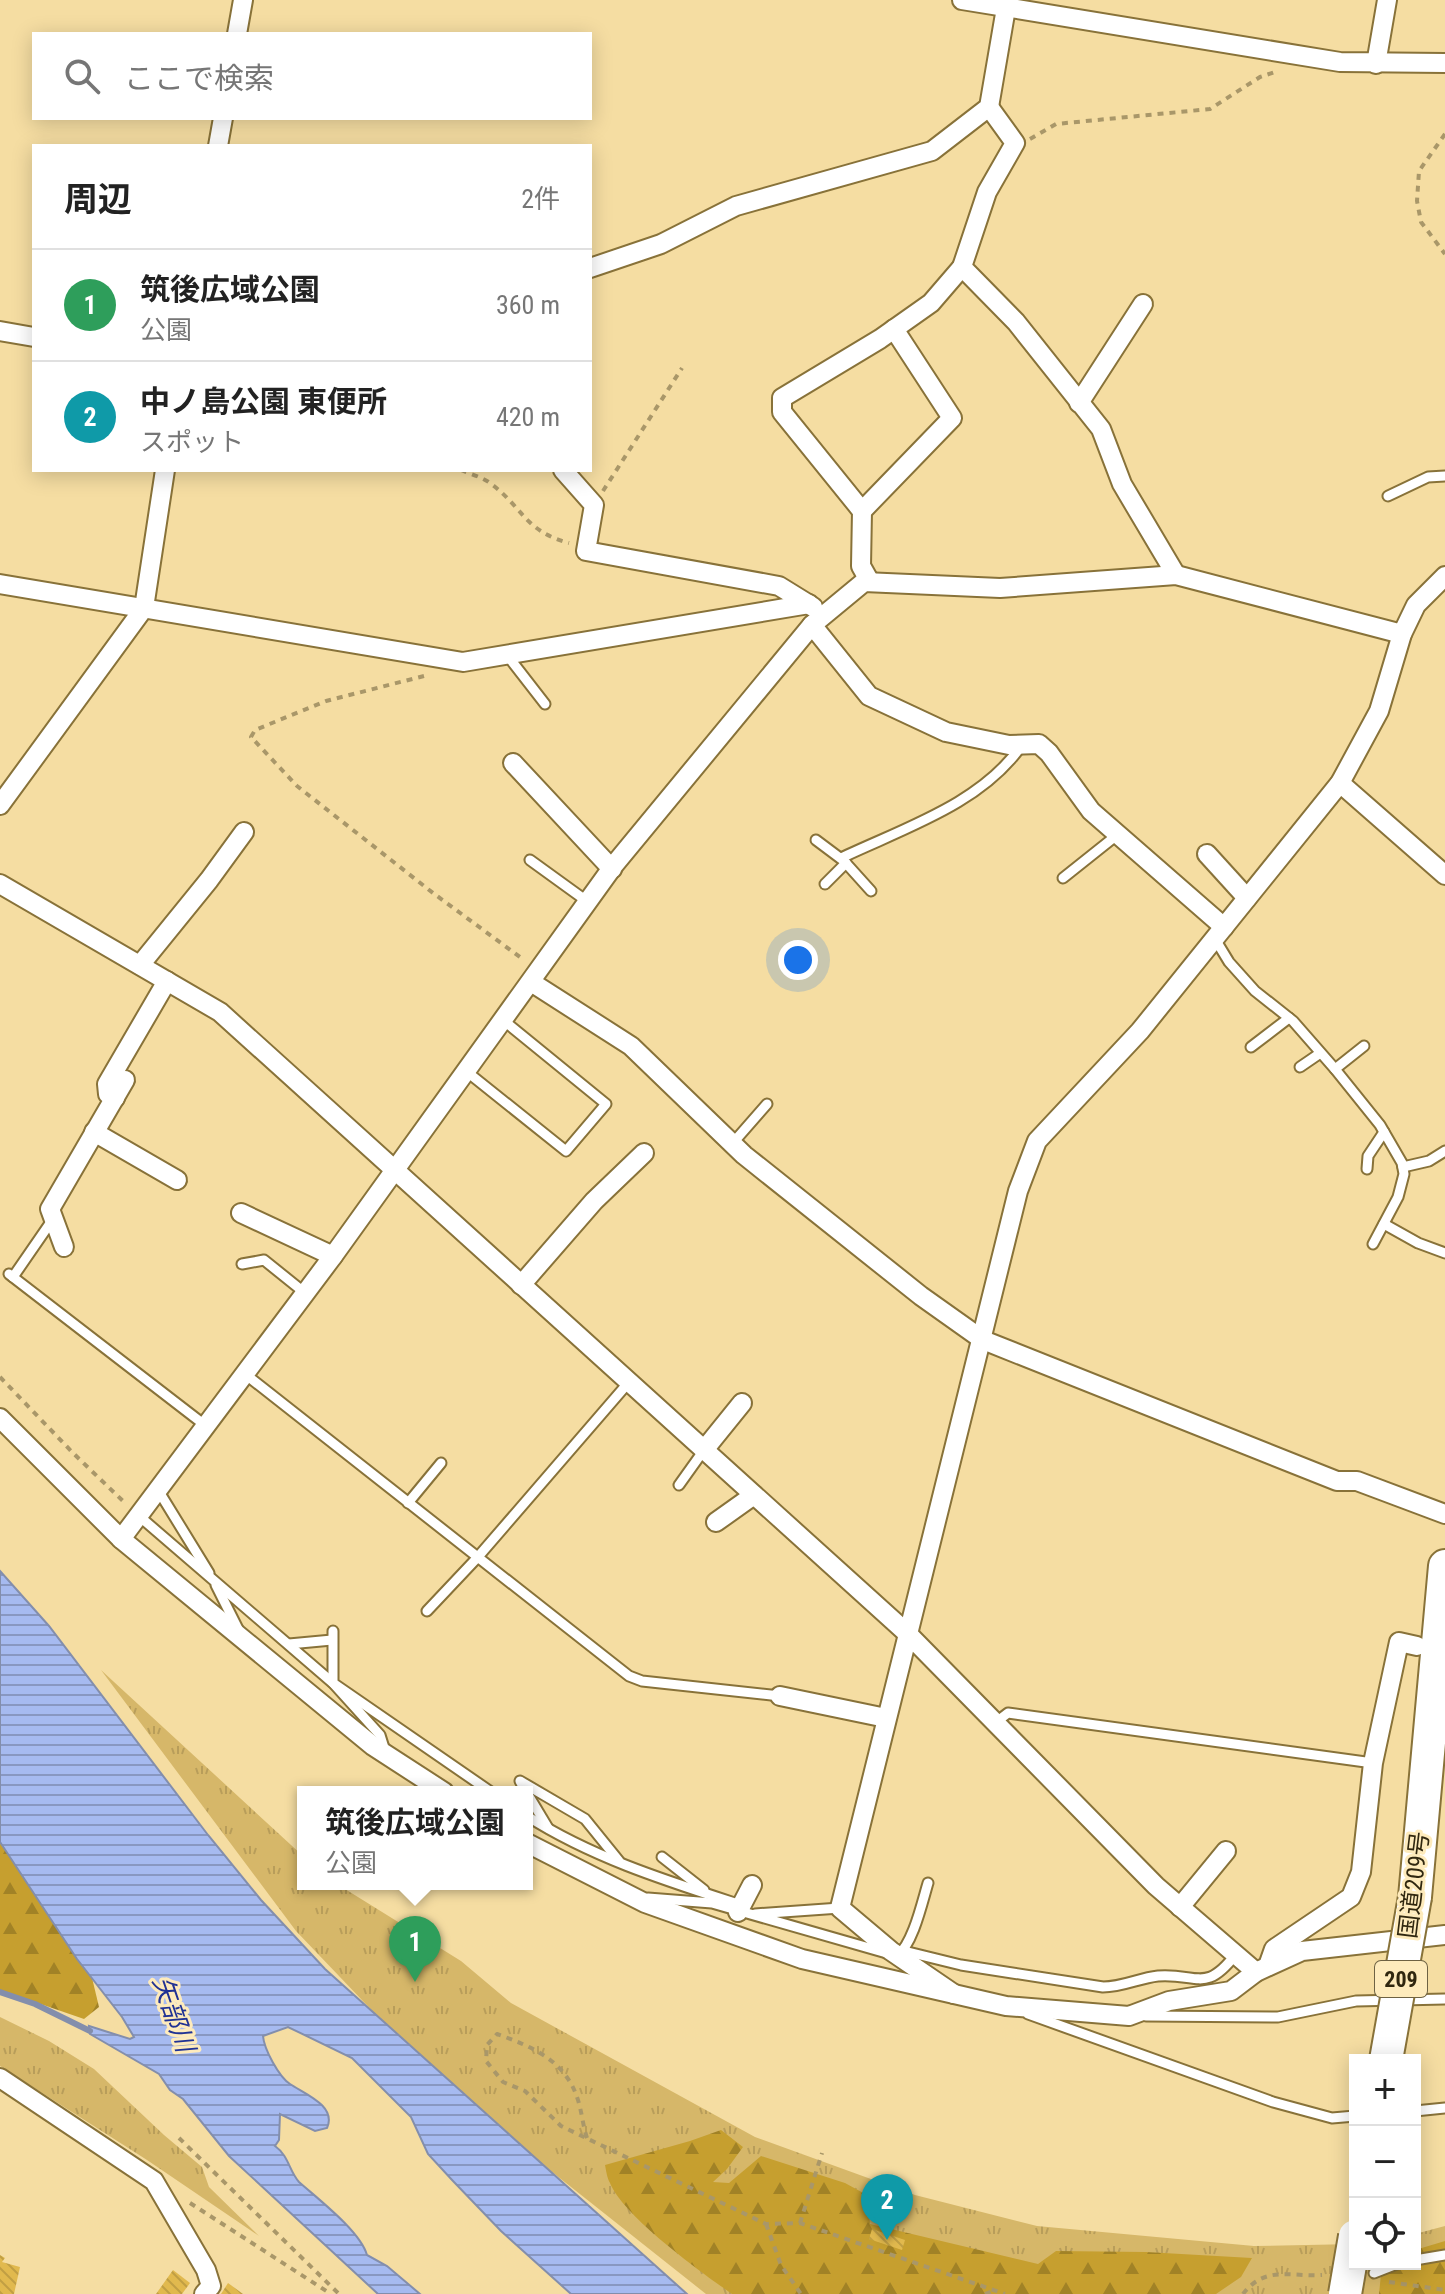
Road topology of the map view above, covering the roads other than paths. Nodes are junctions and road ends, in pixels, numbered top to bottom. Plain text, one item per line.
1 (243, 0) edge
2 (962, 0) edge
3 (1387, 0) edge
4 (1006, 8) junction
5 (237, 32) edge
6 (1445, 63) edge
7 (1376, 64) junction
8 (989, 107) junction
9 (223, 120) edge
10 (218, 144) edge
11 (592, 267) edge
12 (962, 267) junction
13 (1143, 304) dead end
14 (894, 329) junction
15 (0, 331) edge
16 (32, 337) edge
17 (1079, 403) junction
18 (165, 472) edge
19 (565, 472) edge
20 (1445, 476) edge
21 (1388, 496) dead end
22 (862, 511) junction
23 (1176, 575) junction
24 (1445, 576) edge
25 (870, 582) junction
26 (0, 584) edge
27 (144, 608) junction
28 (815, 615) junction
29 (1402, 634) junction
30 (507, 655) junction
31 (545, 704) dead end
32 (1022, 744) junction
33 (513, 763) dead end
34 (1340, 783) junction
35 (0, 805) edge
36 (244, 832) dead end
37 (1117, 835) junction
38 (816, 840) dead end
39 (1207, 854) dead end
40 (530, 860) dead end
41 (844, 860) junction
42 (612, 869) junction
43 (1445, 875) edge
44 (1063, 878) dead end
45 (0, 884) edge
46 (825, 884) dead end
47 (871, 891) dead end
48 (1247, 898) junction
49 (588, 902) junction
50 (1220, 933) junction
51 (140, 965) junction
52 (535, 976) junction
53 (167, 981) junction
54 (1289, 1018) junction
55 (503, 1020) junction
56 (1364, 1046) dead end
57 (1251, 1047) dead end
58 (1319, 1054) junction
59 (1300, 1067) dead end
60 (1335, 1069) junction
61 (466, 1071) junction
62 (125, 1080) dead end
63 (115, 1098) junction
64 (767, 1104) dead end
65 (94, 1132) junction
66 (1384, 1132) junction
67 (732, 1144) junction
68 (1445, 1151) edge
69 (644, 1153) dead end
70 (1403, 1167) junction
71 (1367, 1169) dead end
72 (393, 1170) junction
73 (177, 1180) dead end
74 (241, 1213) dead end
75 (53, 1219) junction
76 (1384, 1224) junction
77 (1373, 1244) dead end
78 (64, 1247) dead end
79 (1445, 1253) edge
80 (333, 1256) junction
81 (242, 1264) dead end
82 (521, 1285) junction
83 (305, 1293) junction
84 (983, 1340) junction
85 (245, 1374) junction
86 (629, 1382) junction
87 (742, 1403) dead end
88 (0, 1418) edge
89 (206, 1426) junction
90 (704, 1450) junction
91 (441, 1463) dead end
92 (679, 1485) dead end
93 (158, 1490) junction
94 (754, 1495) junction
95 (408, 1503) junction
96 (1445, 1514) edge
97 (139, 1516) junction
98 (716, 1522) dead end
99 (121, 1539) junction
100 (477, 1558) junction
101 (1445, 1566) edge
102 (214, 1580) junction
103 (427, 1611) dead end
104 (908, 1634) junction
105 (244, 1640) junction
106 (289, 1644) junction
107 (1417, 1646) dead end
108 (333, 1683) junction
109 (780, 1696) joint
110 (886, 1718) junction
111 (995, 1723) junction
112 (386, 1754) junction
113 (1373, 1763) junction
114 (435, 1786) edge
115 (482, 1786) edge
116 (533, 1789) edge
117 (533, 1803) edge
118 (533, 1819) edge
119 (548, 1828) junction
120 (533, 1846) edge
121 (1226, 1851) dead end
122 (662, 1857) dead end
123 (621, 1864) junction
124 (928, 1883) dead end
125 (752, 1885) dead end
126 (632, 1896) junction
127 (712, 1896) junction
128 (1180, 1907) junction
129 (840, 1908) junction
130 (741, 1910) junction
131 (1445, 1935) edge
132 (922, 1941) dead end
133 (903, 1950) junction
134 (1236, 1954) junction
135 (1262, 1969) junction
136 (954, 1994) junction
137 (1445, 1999) edge
138 (1006, 2006) junction
139 (1129, 2016) junction
140 (1387, 2054) edge
141 (0, 2078) edge
142 (1445, 2108) edge
143 (1421, 2110) edge
144 (1349, 2117) edge
145 (1445, 2255) edge
146 (1421, 2259) edge
147 (1349, 2270) edge
148 (1382, 2270) edge
149 (1374, 2273) dead end
150 (204, 2294) edge
151 (1345, 2294) edge

1 - 5 street
2 - 4 street
3 - 7 street
4 - 7 street
4 - 8 street
6 - 7 street
8 - 11 street
8 - 12 street
9 - 10 street
12 - 14 street
12 - 17 street
13 - 17 street
14 - 22 street
14 - 22 street
15 - 16 street
17 - 23 street
18 - 27 street
19 - 28 street
20 - 21 lane
22 - 25 street
23 - 25 street
23 - 29 street
24 - 29 street
25 - 28 street
26 - 27 street
27 - 30 street
27 - 35 street
28 - 30 street
28 - 32 street
28 - 42 street
29 - 34 street
30 - 31 lane
32 - 37 street
32 - 41 lane
33 - 42 street
34 - 43 street
34 - 48 street
36 - 51 street
37 - 44 lane
37 - 50 street
38 - 41 lane
39 - 48 street
40 - 49 lane
41 - 46 lane
41 - 47 lane
42 - 49 street
45 - 51 street
48 - 50 street
49 - 52 street
50 - 54 lane
50 - 84 street
51 - 53 street
52 - 55 street
52 - 67 street
53 - 63 street
53 - 72 street
54 - 57 lane
54 - 58 lane
55 - 61 street
55 - 61 lane
56 - 60 lane
58 - 59 lane
58 - 60 lane
60 - 66 lane
61 - 72 street
62 - 63 street
63 - 65 street
64 - 67 lane
65 - 73 street
65 - 75 street
66 - 70 lane
66 - 71 lane
67 - 84 street
68 - 70 lane
69 - 82 street
70 - 76 lane
72 - 80 street
72 - 82 street
74 - 80 street
75 - 78 street
75 - 89 lane
76 - 77 lane
76 - 79 lane
80 - 83 street
81 - 83 lane
82 - 86 street
83 - 85 street
84 - 96 street
84 - 104 street
85 - 89 street
85 - 95 lane
86 - 90 street
86 - 100 lane
87 - 90 street
88 - 99 street
89 - 93 street
90 - 92 lane
90 - 94 street
91 - 95 lane
93 - 97 street
93 - 102 lane
94 - 98 street
94 - 104 street
95 - 100 lane
97 - 99 street
97 - 102 lane
99 - 105 street
100 - 103 lane
100 - 109 lane
101 - 140 highway, 国道209号 / 209, bridge
102 - 105 lane
102 - 106 lane
104 - 110 street
104 - 111 street
105 - 112 street
106 - 108 lane
106 - 108 lane
107 - 113 street
108 - 112 lane
108 - 115 lane
109 - 110 street
110 - 129 street
111 - 113 lane
111 - 128 street
112 - 114 street
113 - 135 street
116 - 123 lane
117 - 119 lane
118 - 119 lane
119 - 123 lane
120 - 126 street
121 - 128 street
122 - 127 lane
123 - 127 lane
124 - 133 lane
125 - 130 street
126 - 130 lane
126 - 136 street
127 - 130 lane
128 - 134 street
129 - 130 lane
129 - 133 street
130 - 133 lane
131 - 135 street
132 - 133 lane
133 - 134 lane
133 - 136 street
134 - 135 street
135 - 139 street
136 - 138 street
137 - 139 lane
138 - 139 street
138 - 144 lane
141 - 150 street
142 - 143 lane
145 - 146 lane
147 - 151 highway, bridge
148 - 149 lane

